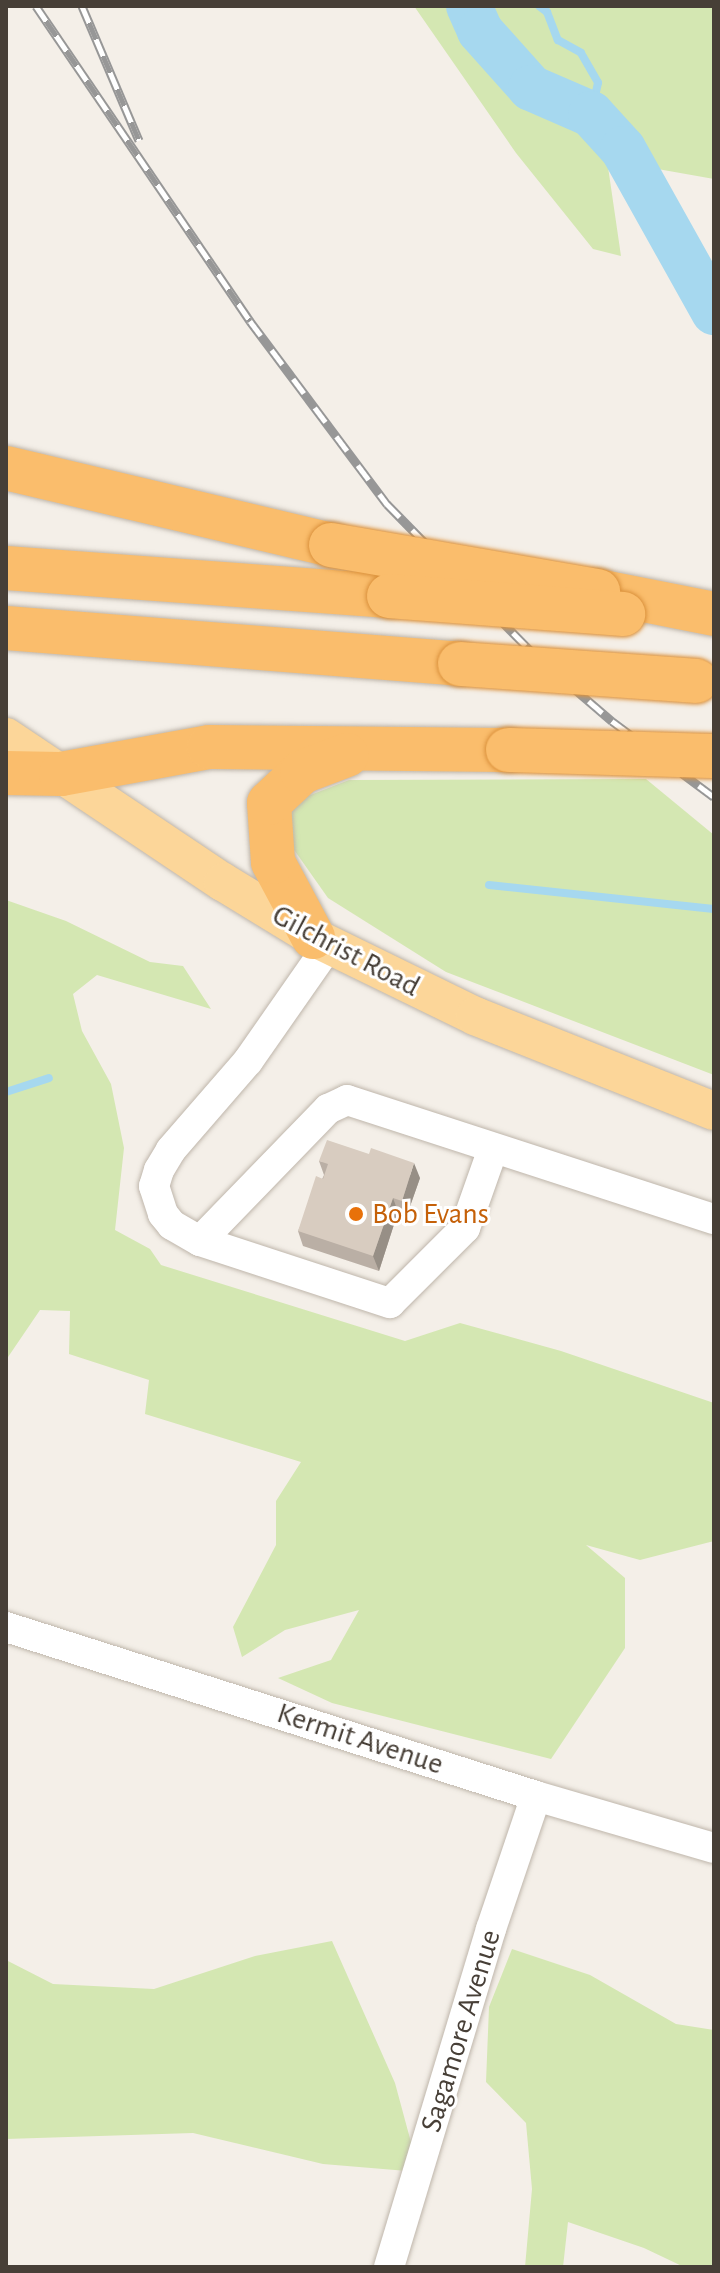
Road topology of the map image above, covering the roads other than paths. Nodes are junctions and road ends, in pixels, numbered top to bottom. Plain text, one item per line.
1 (6, 468) edge
2 (6, 568) edge
3 (611, 603) junction
4 (714, 614) edge
5 (714, 620) edge
6 (6, 628) edge
7 (705, 681) edge
8 (6, 737) edge
9 (374, 748) junction
10 (714, 756) edge
11 (6, 773) edge
12 (61, 774) junction
13 (321, 941) junction
14 (714, 1111) edge
15 (493, 1149) junction
16 (714, 1219) edge
17 (200, 1241) junction
18 (6, 1627) edge
19 (536, 1796) junction
20 (714, 1848) edge
21 (389, 2267) edge

1 - 3 highway, bridge
2 - 3 highway, bridge
3 - 4 highway
3 - 5 highway
6 - 7 highway, bridge
8 - 12 main road, Gilchrist Road
9 - 10 highway, bridge
9 - 12 highway
9 - 13 highway
11 - 12 highway
12 - 13 main road, Gilchrist Road
13 - 14 main road, Gilchrist Road
13 - 17 street
15 - 16 street
15 - 17 street
15 - 17 street
18 - 19 street, Kermit Avenue
19 - 20 street, Kermit Avenue
19 - 21 street, Sagamore Avenue

